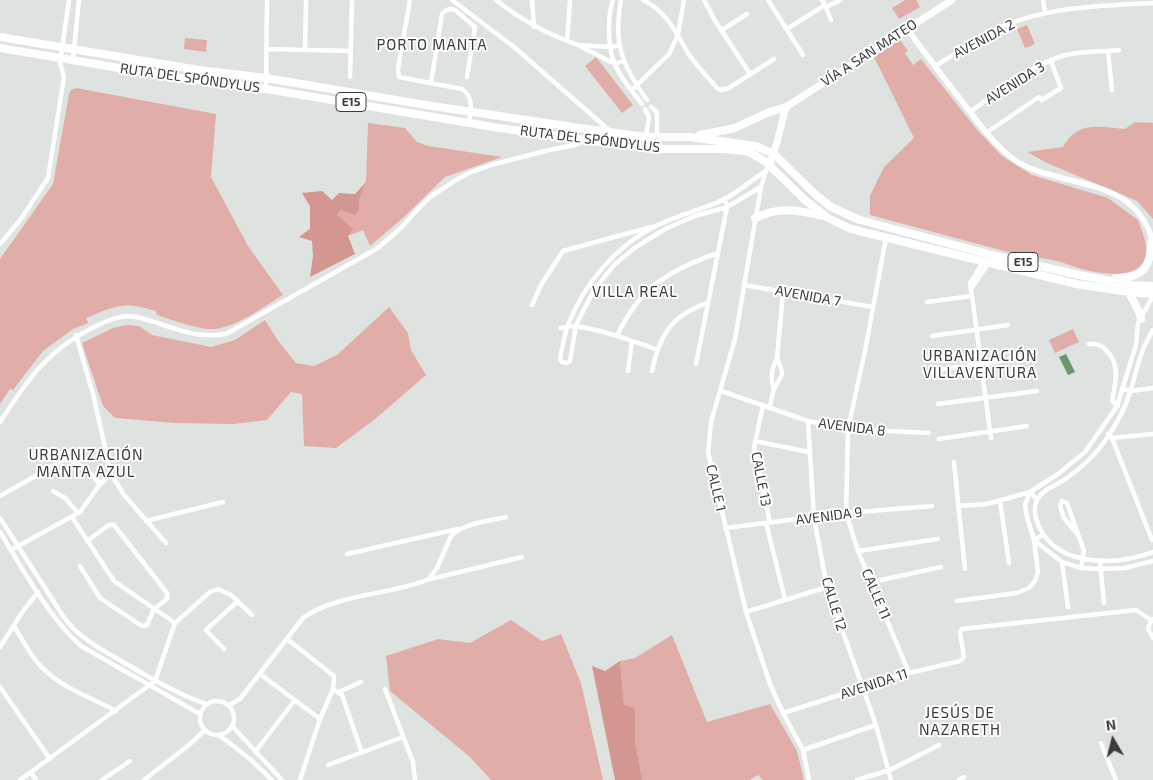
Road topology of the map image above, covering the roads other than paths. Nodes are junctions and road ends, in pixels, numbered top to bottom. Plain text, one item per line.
1 (69, 0) edge
2 (79, 0) edge
3 (267, 0) edge
4 (306, 0) edge
5 (352, 0) edge
6 (410, 0) edge
7 (452, 0) edge
8 (496, 0) edge
9 (532, 0) edge
10 (570, 0) edge
11 (613, 0) edge
12 (621, 0) edge
13 (643, 0) edge
14 (684, 0) edge
15 (704, 0) edge
16 (768, 0) edge
17 (840, 0) edge
18 (952, 0) edge
19 (1043, 0) edge
20 (1153, 3) edge
21 (825, 4) edge
22 (1045, 12) junction
23 (747, 14) dead end
24 (67, 19) junction
25 (831, 20) dead end
26 (77, 21) junction
27 (534, 27) junction
28 (787, 29) junction
29 (907, 29) junction
30 (722, 30) junction
31 (678, 34) junction
32 (0, 37) edge
33 (567, 41) junction
34 (578, 45) junction
35 (619, 45) junction
36 (63, 47) junction
37 (611, 47) junction
38 (0, 48) edge
39 (75, 49) junction
40 (266, 49) junction
41 (305, 50) junction
42 (1120, 50) dead end
43 (350, 51) junction
44 (1108, 51) junction
45 (804, 55) dead end
46 (61, 58) junction
47 (73, 59) junction
48 (774, 59) dead end
49 (623, 61) junction
50 (1051, 61) junction
51 (615, 64) junction
52 (935, 66) junction
53 (750, 74) junction
54 (350, 77) dead end
55 (467, 77) dead end
56 (266, 78) junction
57 (431, 83) junction
58 (636, 85) junction
59 (266, 89) junction
60 (632, 90) junction
61 (1112, 90) dead end
62 (647, 100) dead end
63 (642, 104) dead end
64 (651, 107) dead end
65 (786, 107) junction
66 (645, 110) dead end
67 (470, 112) junction
68 (657, 112) junction
69 (970, 112) junction
70 (649, 117) junction
71 (469, 123) junction
72 (587, 129) junction
73 (611, 132) junction
74 (986, 133) junction
75 (646, 137) junction
76 (690, 137) junction
77 (657, 138) junction
78 (586, 140) junction
79 (644, 148) junction
80 (656, 149) junction
81 (774, 154) junction
82 (768, 168) junction
83 (761, 187) junction
84 (725, 198) junction
85 (727, 207) junction
86 (693, 210) junction
87 (695, 216) junction
88 (755, 218) junction
89 (828, 218) junction
90 (656, 226) junction
91 (664, 226) junction
92 (886, 238) junction
93 (1153, 240) edge
94 (632, 241) junction
95 (0, 244) edge
96 (636, 247) junction
97 (718, 253) junction
98 (988, 258) junction
99 (610, 259) junction
100 (615, 264) junction
101 (1092, 278) junction
102 (744, 285) junction
103 (1153, 286) edge
104 (588, 287) junction
105 (594, 290) junction
106 (783, 292) junction
107 (1129, 292) junction
108 (1153, 295) edge
109 (972, 296) junction
110 (708, 302) junction
111 (927, 302) dead end
112 (532, 305) dead end
113 (873, 307) junction
114 (1139, 321) junction
115 (1008, 325) dead end
116 (568, 326) junction
117 (576, 326) junction
118 (561, 328) dead end
119 (976, 330) junction
120 (1153, 330) edge
121 (76, 335) junction
122 (617, 336) junction
123 (932, 336) dead end
124 (632, 341) junction
125 (1089, 344) dead end
126 (656, 349) junction
127 (777, 358) junction
128 (1022, 358) dead end
129 (696, 364) dead end
130 (980, 364) junction
131 (652, 370) dead end
132 (936, 370) dead end
133 (628, 371) dead end
134 (774, 388) junction
135 (1153, 388) edge
136 (1123, 389) junction
137 (720, 391) junction
138 (1037, 391) dead end
139 (1131, 391) junction
140 (985, 398) junction
141 (938, 404) dead end
142 (763, 405) junction
143 (1117, 406) junction
144 (770, 407) junction
145 (1124, 408) junction
146 (808, 421) junction
147 (0, 422) edge
148 (1027, 426) dead end
149 (848, 429) junction
150 (1102, 430) junction
151 (990, 432) junction
152 (929, 433) dead end
153 (1153, 434) edge
154 (1110, 436) junction
155 (991, 438) dead end
156 (940, 439) dead end
157 (755, 441) junction
158 (810, 452) junction
159 (1078, 458) junction
160 (954, 462) dead end
161 (1083, 465) junction
162 (111, 474) junction
163 (100, 484) junction
164 (53, 491) dead end
165 (1030, 492) junction
166 (0, 496) edge
167 (1036, 500) junction
168 (1000, 501) junction
169 (223, 502) dead end
170 (932, 506) dead end
171 (958, 506) junction
172 (1061, 511) junction
173 (78, 513) junction
174 (846, 513) junction
175 (1071, 515) junction
176 (506, 517) dead end
177 (0, 518) edge
178 (72, 518) junction
179 (814, 518) junction
180 (146, 521) junction
181 (768, 523) junction
182 (462, 528) junction
183 (725, 528) junction
184 (0, 532) edge
185 (1078, 534) junction
186 (1043, 535) junction
187 (938, 539) dead end
188 (1034, 540) junction
189 (1152, 540) edge
190 (87, 541) junction
191 (166, 543) dead end
192 (18, 547) junction
193 (11, 550) junction
194 (858, 550) junction
195 (1153, 552) edge
196 (347, 554) dead end
197 (522, 557) dead end
198 (1084, 559) junction
199 (1122, 560) junction
200 (1100, 561) junction
201 (1153, 561) edge
202 (1062, 562) junction
203 (1009, 563) dead end
204 (80, 566) dead end
205 (941, 567) dead end
206 (1081, 568) junction
207 (1125, 568) junction
208 (965, 569) dead end
209 (1101, 569) junction
210 (430, 580) junction
211 (872, 582) junction
212 (827, 587) junction
213 (38, 592) junction
214 (785, 599) junction
215 (957, 601) dead end
216 (238, 602) junction
217 (1104, 602) dead end
218 (1068, 607) dead end
219 (154, 609) junction
220 (746, 612) junction
221 (252, 615) dead end
222 (1152, 620) edge
223 (175, 623) junction
224 (14, 626) junction
225 (1153, 638) edge
226 (287, 639) junction
227 (0, 647) edge
228 (224, 649) dead end
229 (909, 673) junction
230 (260, 674) junction
231 (155, 681) junction
232 (361, 682) dead end
233 (148, 685) junction
234 (0, 687) edge
235 (863, 688) junction
236 (334, 689) junction
237 (385, 689) dead end
238 (339, 692) junction
239 (295, 700) junction
240 (206, 704) junction
241 (229, 705) junction
242 (116, 711) junction
243 (783, 713) junction
244 (200, 714) junction
245 (320, 719) junction
246 (876, 725) junction
247 (232, 726) junction
248 (205, 730) junction
249 (219, 735) junction
250 (403, 737) junction
251 (1101, 743) dead end
252 (939, 745) dead end
253 (803, 750) junction
254 (255, 752) junction
255 (362, 752) junction
256 (50, 759) junction
257 (130, 761) dead end
258 (328, 765) dead end
259 (890, 770) junction
260 (31, 772) junction
261 (20, 780) edge
262 (36, 780) edge
263 (102, 780) edge
264 (144, 780) edge
265 (272, 780) edge
266 (282, 780) edge
267 (300, 780) edge
268 (415, 780) edge
269 (809, 780) edge
270 (857, 780) edge
271 (892, 780) edge
272 (1116, 780) edge

1 - 24 street
2 - 26 street
3 - 40 street
4 - 41 street
5 - 43 street
6 - 57 street
7 - 73 street
8 - 27 street
9 - 27 street
10 - 33 street
11 - 37 street
12 - 35 street
13 - 31 street
14 - 31 street
15 - 30 street
16 - 28 street
17 - 21 street
18 - 29 main road, VÍA A SAN MATEO
19 - 22 street
20 - 22 street, AVENIDA 2
21 - 25 street
21 - 28 street
22 - 52 street, AVENIDA 2
23 - 30 street
24 - 26 street
24 - 36 street
26 - 39 street
27 - 33 street
28 - 45 street
29 - 52 street
29 - 65 main road, VÍA A SAN MATEO
30 - 53 street
31 - 53 street
31 - 58 street
32 - 36 highway, RUTA DEL SPÓNDYLUS / E15
33 - 34 street
34 - 37 street
34 - 51 street
35 - 37 street
35 - 49 street
36 - 39 highway, RUTA DEL SPÓNDYLUS / E15
36 - 46 street
37 - 51 street
38 - 46 highway, RUTA DEL SPÓNDYLUS / E15
39 - 47 street
39 - 56 highway, RUTA DEL SPÓNDYLUS / E15
40 - 41 street
40 - 56 street
41 - 43 street
42 - 44 street, AVENIDA 3
43 - 54 street
44 - 50 street, AVENIDA 3
44 - 61 street
46 - 47 highway, RUTA DEL SPÓNDYLUS / E15
46 - 95 street
47 - 59 highway, RUTA DEL SPÓNDYLUS / E15
48 - 53 street
49 - 51 street
49 - 58 street
50 - 69 street, AVENIDA 3
50 - 74 street
51 - 60 street
52 - 69 street
55 - 57 street
56 - 59 street
56 - 67 highway, RUTA DEL SPÓNDYLUS / E15
57 - 67 street
58 - 60 street
58 - 62 street
59 - 71 highway, RUTA DEL SPÓNDYLUS / E15
60 - 63 street
64 - 68 street
65 - 76 highway
65 - 81 main road
66 - 70 street
67 - 71 street
67 - 72 highway, RUTA DEL SPÓNDYLUS / E15
68 - 70 street
68 - 77 street
69 - 74 street
70 - 75 street
71 - 78 highway, RUTA DEL SPÓNDYLUS / E15
72 - 73 highway, RUTA DEL SPÓNDYLUS / E15
72 - 78 street
73 - 75 highway, RUTA DEL SPÓNDYLUS / E15
74 - 93 street
75 - 77 highway, RUTA DEL SPÓNDYLUS / E15
75 - 79 street
76 - 77 highway, RUTA DEL SPÓNDYLUS / E15
76 - 81 highway, RUTA DEL SPÓNDYLUS / E15
77 - 80 street
78 - 79 highway, RUTA DEL SPÓNDYLUS / E15
78 - 121 street
79 - 80 highway, RUTA DEL SPÓNDYLUS / E15
80 - 82 highway, RUTA DEL SPÓNDYLUS / E15
81 - 82 main road
81 - 98 highway, RUTA DEL SPÓNDYLUS / E15
82 - 83 street, CALLE 1
82 - 84 street
82 - 89 highway, RUTA DEL SPÓNDYLUS / E15
83 - 85 street
83 - 88 street, CALLE 1
84 - 85 street
84 - 86 street
85 - 87 street
85 - 97 street
86 - 87 street
86 - 91 street
87 - 91 street
88 - 89 highway
88 - 102 street, CALLE 1
89 - 92 highway, RUTA DEL SPÓNDYLUS / E15
90 - 91 street
90 - 94 street
90 - 112 street
91 - 96 street
92 - 98 highway, RUTA DEL SPÓNDYLUS / E15
92 - 113 street, CALLE 11
93 - 101 highway
94 - 96 street
94 - 99 street
96 - 100 street
97 - 110 street
97 - 122 street
98 - 101 highway, RUTA DEL SPÓNDYLUS / E15
98 - 107 highway, RUTA DEL SPÓNDYLUS / E15
98 - 109 street
99 - 100 street
99 - 104 street
100 - 105 street
101 - 103 highway, RUTA DEL SPÓNDYLUS / E15
102 - 106 street, AVENIDA 7
102 - 137 street, CALLE 1
104 - 105 street
104 - 116 street
105 - 117 street
106 - 113 street, AVENIDA 7
106 - 127 street
107 - 108 highway, RUTA DEL SPÓNDYLUS / E15
107 - 114 highway
108 - 114 street
109 - 111 street
109 - 119 street
110 - 126 street
110 - 129 street
113 - 149 street, CALLE 11
114 - 136 street
115 - 119 street
116 - 117 street
116 - 117 street
116 - 118 street
117 - 122 street
119 - 123 street
119 - 130 street
120 - 139 street
121 - 147 street
121 - 162 street
122 - 124 street
124 - 126 street
124 - 133 street
125 - 143 street
126 - 131 street
127 - 134 street
127 - 134 street
128 - 130 street
130 - 132 street
130 - 140 street
134 - 144 street
135 - 139 street
136 - 139 street
136 - 143 street
137 - 142 street, AVENIDA 8
137 - 183 street, CALLE 1
138 - 140 street
139 - 145 street
140 - 141 street
140 - 151 street
142 - 144 street, AVENIDA 8
142 - 157 street, CALLE 13
143 - 145 street
143 - 150 street
144 - 146 street, AVENIDA 8
145 - 154 street
146 - 149 street, AVENIDA 8
146 - 158 street, CALLE 12
148 - 151 street
149 - 152 street, AVENIDA 8
149 - 174 street, CALLE 11
150 - 154 street
150 - 159 street
151 - 155 street
151 - 156 street
153 - 154 street
154 - 161 street
154 - 189 street
157 - 158 street
157 - 181 street, CALLE 13
158 - 179 street, CALLE 12
159 - 161 street
159 - 165 street
160 - 171 street
161 - 167 street
162 - 163 street
162 - 180 street
163 - 166 street
163 - 173 street
164 - 173 street
165 - 167 street
165 - 168 street
165 - 188 street
167 - 186 street
168 - 171 street
168 - 203 street
169 - 180 street
170 - 174 street, AVENIDA 9
171 - 208 street
172 - 175 street
172 - 175 street
172 - 185 street
173 - 178 street
174 - 179 street, AVENIDA 9
174 - 194 street, CALLE 11
175 - 185 street
176 - 182 street
177 - 192 street
178 - 190 street
178 - 192 street
179 - 181 street, AVENIDA 9
179 - 212 street, CALLE 12
180 - 191 street
181 - 183 street, AVENIDA 9
181 - 214 street, CALLE 13
182 - 196 street
182 - 210 street
183 - 220 street, CALLE 1
184 - 193 street
185 - 198 street
186 - 188 street
186 - 198 street
187 - 194 street
188 - 202 street
188 - 215 street
190 - 219 street
190 - 219 street
192 - 193 street
192 - 231 street
193 - 213 street
194 - 211 street, CALLE 11
195 - 199 street
197 - 210 street
198 - 200 street
198 - 206 street
199 - 200 street
199 - 207 street
200 - 209 street
201 - 207 street
202 - 206 street
202 - 218 street
204 - 219 street
205 - 211 street
206 - 209 street
207 - 209 street
209 - 217 street
210 - 226 street
211 - 229 street, CALLE 11
212 - 214 street
212 - 235 street, CALLE 12
213 - 224 street
213 - 233 street
214 - 220 street
216 - 221 street
216 - 223 street
216 - 228 street
219 - 223 street
220 - 243 street, CALLE 1
222 - 225 street
222 - 229 street, AVENIDA 11
223 - 231 street
224 - 227 street
224 - 242 street
226 - 230 street
226 - 236 street
229 - 235 street, AVENIDA 11
230 - 239 street
230 - 241 street
231 - 233 street
231 - 240 street
232 - 238 street
233 - 242 street
233 - 244 street
234 - 256 street
235 - 243 street, AVENIDA 11
235 - 246 street, CALLE 12
236 - 238 street
236 - 245 street
237 - 250 street
238 - 255 street
239 - 245 street
239 - 254 street
240 - 241 street
240 - 244 street
241 - 247 street
242 - 256 street
243 - 253 street, CALLE 1
244 - 248 street
245 - 267 street
246 - 253 street
246 - 259 street, CALLE 12
247 - 249 street
247 - 254 street
248 - 249 street
248 - 264 street
249 - 265 street
250 - 255 street
250 - 268 street
251 - 272 street
252 - 259 street
253 - 269 street, CALLE 1
254 - 266 street
255 - 258 street
256 - 260 street
257 - 263 street
259 - 270 street
259 - 271 street, CALLE 12
260 - 261 street
260 - 262 street

